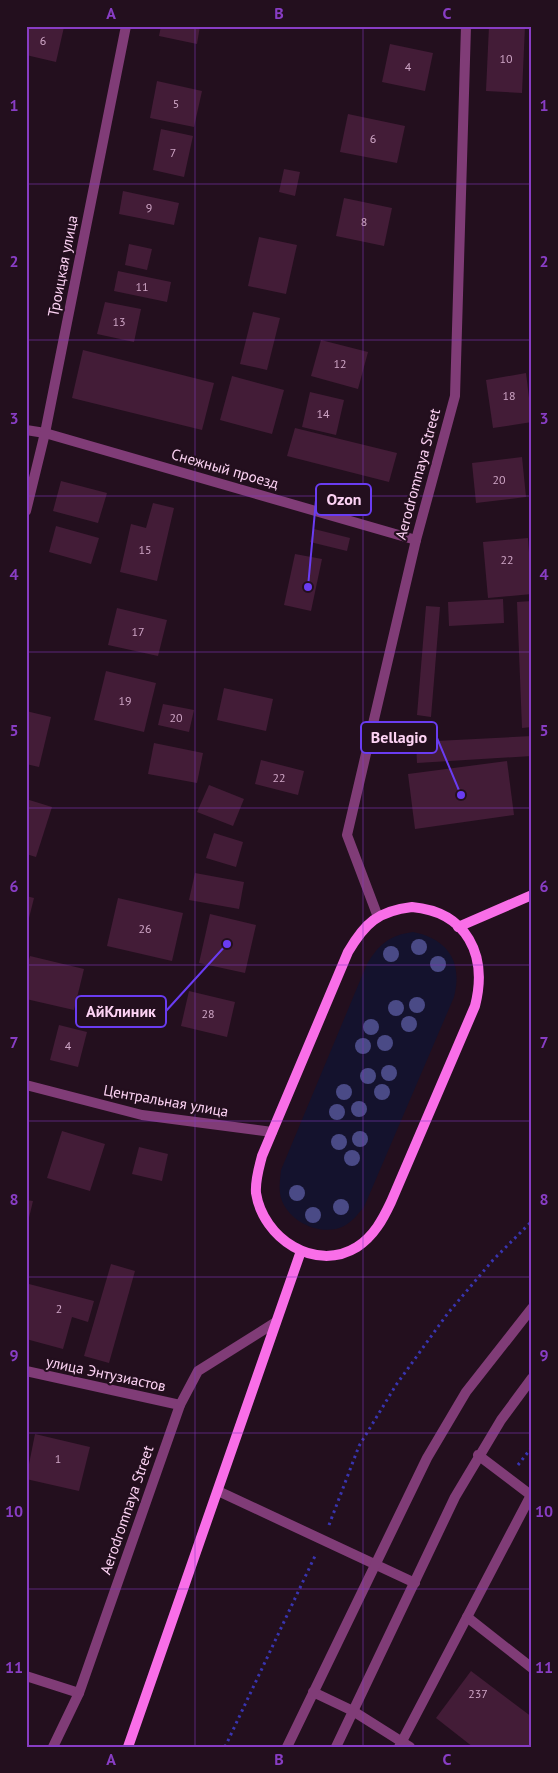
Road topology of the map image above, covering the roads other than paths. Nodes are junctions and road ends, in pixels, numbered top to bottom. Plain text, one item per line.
1 (126, 26) edge
2 (466, 26) edge
3 (26, 430) edge
4 (45, 433) junction
5 (26, 511) edge
6 (416, 540) junction
7 (532, 895) edge
8 (378, 917) junction
9 (458, 927) junction
10 (26, 1086) edge
11 (272, 1132) junction
12 (301, 1251) junction
13 (532, 1308) edge
14 (276, 1322) junction
15 (26, 1372) edge
16 (532, 1378) edge
17 (180, 1405) junction
18 (478, 1455) junction
19 (218, 1491) junction
20 (530, 1492) edge
21 (375, 1564) junction
22 (415, 1583) junction
23 (467, 1617) junction
24 (532, 1668) edge
25 (26, 1676) edge
26 (313, 1692) junction
27 (79, 1693) junction
28 (354, 1711) junction
29 (403, 1744) edge
30 (53, 1747) edge
31 (128, 1747) edge
32 (287, 1747) edge
33 (336, 1747) edge

1 - 4 street, Троицкая улица
2 - 6 street, Aerodromnaya Street
3 - 4 street, Снежный проезд
4 - 5 street, Троицкая улица
4 - 6 street, Снежный проезд
6 - 8 street, Aerodromnaya Street
7 - 9 street
8 - 9 street
8 - 11 street
9 - 12 street
10 - 11 street, Центральная улица
11 - 12 street
12 - 14 street
13 - 21 street
14 - 17 street, Aerodromnaya Street
14 - 19 street
15 - 17 street, улица Энтузиастов
16 - 18 street
17 - 27 street, Aerodromnaya Street
18 - 20 street
18 - 22 street
19 - 21 street
19 - 31 street
20 - 23 street
21 - 22 street
21 - 26 street
22 - 28 street
23 - 24 street
23 - 29 street
25 - 27 street
26 - 28 street
26 - 32 street
27 - 30 street, Aerodromnaya Street
28 - 29 street
28 - 33 street

